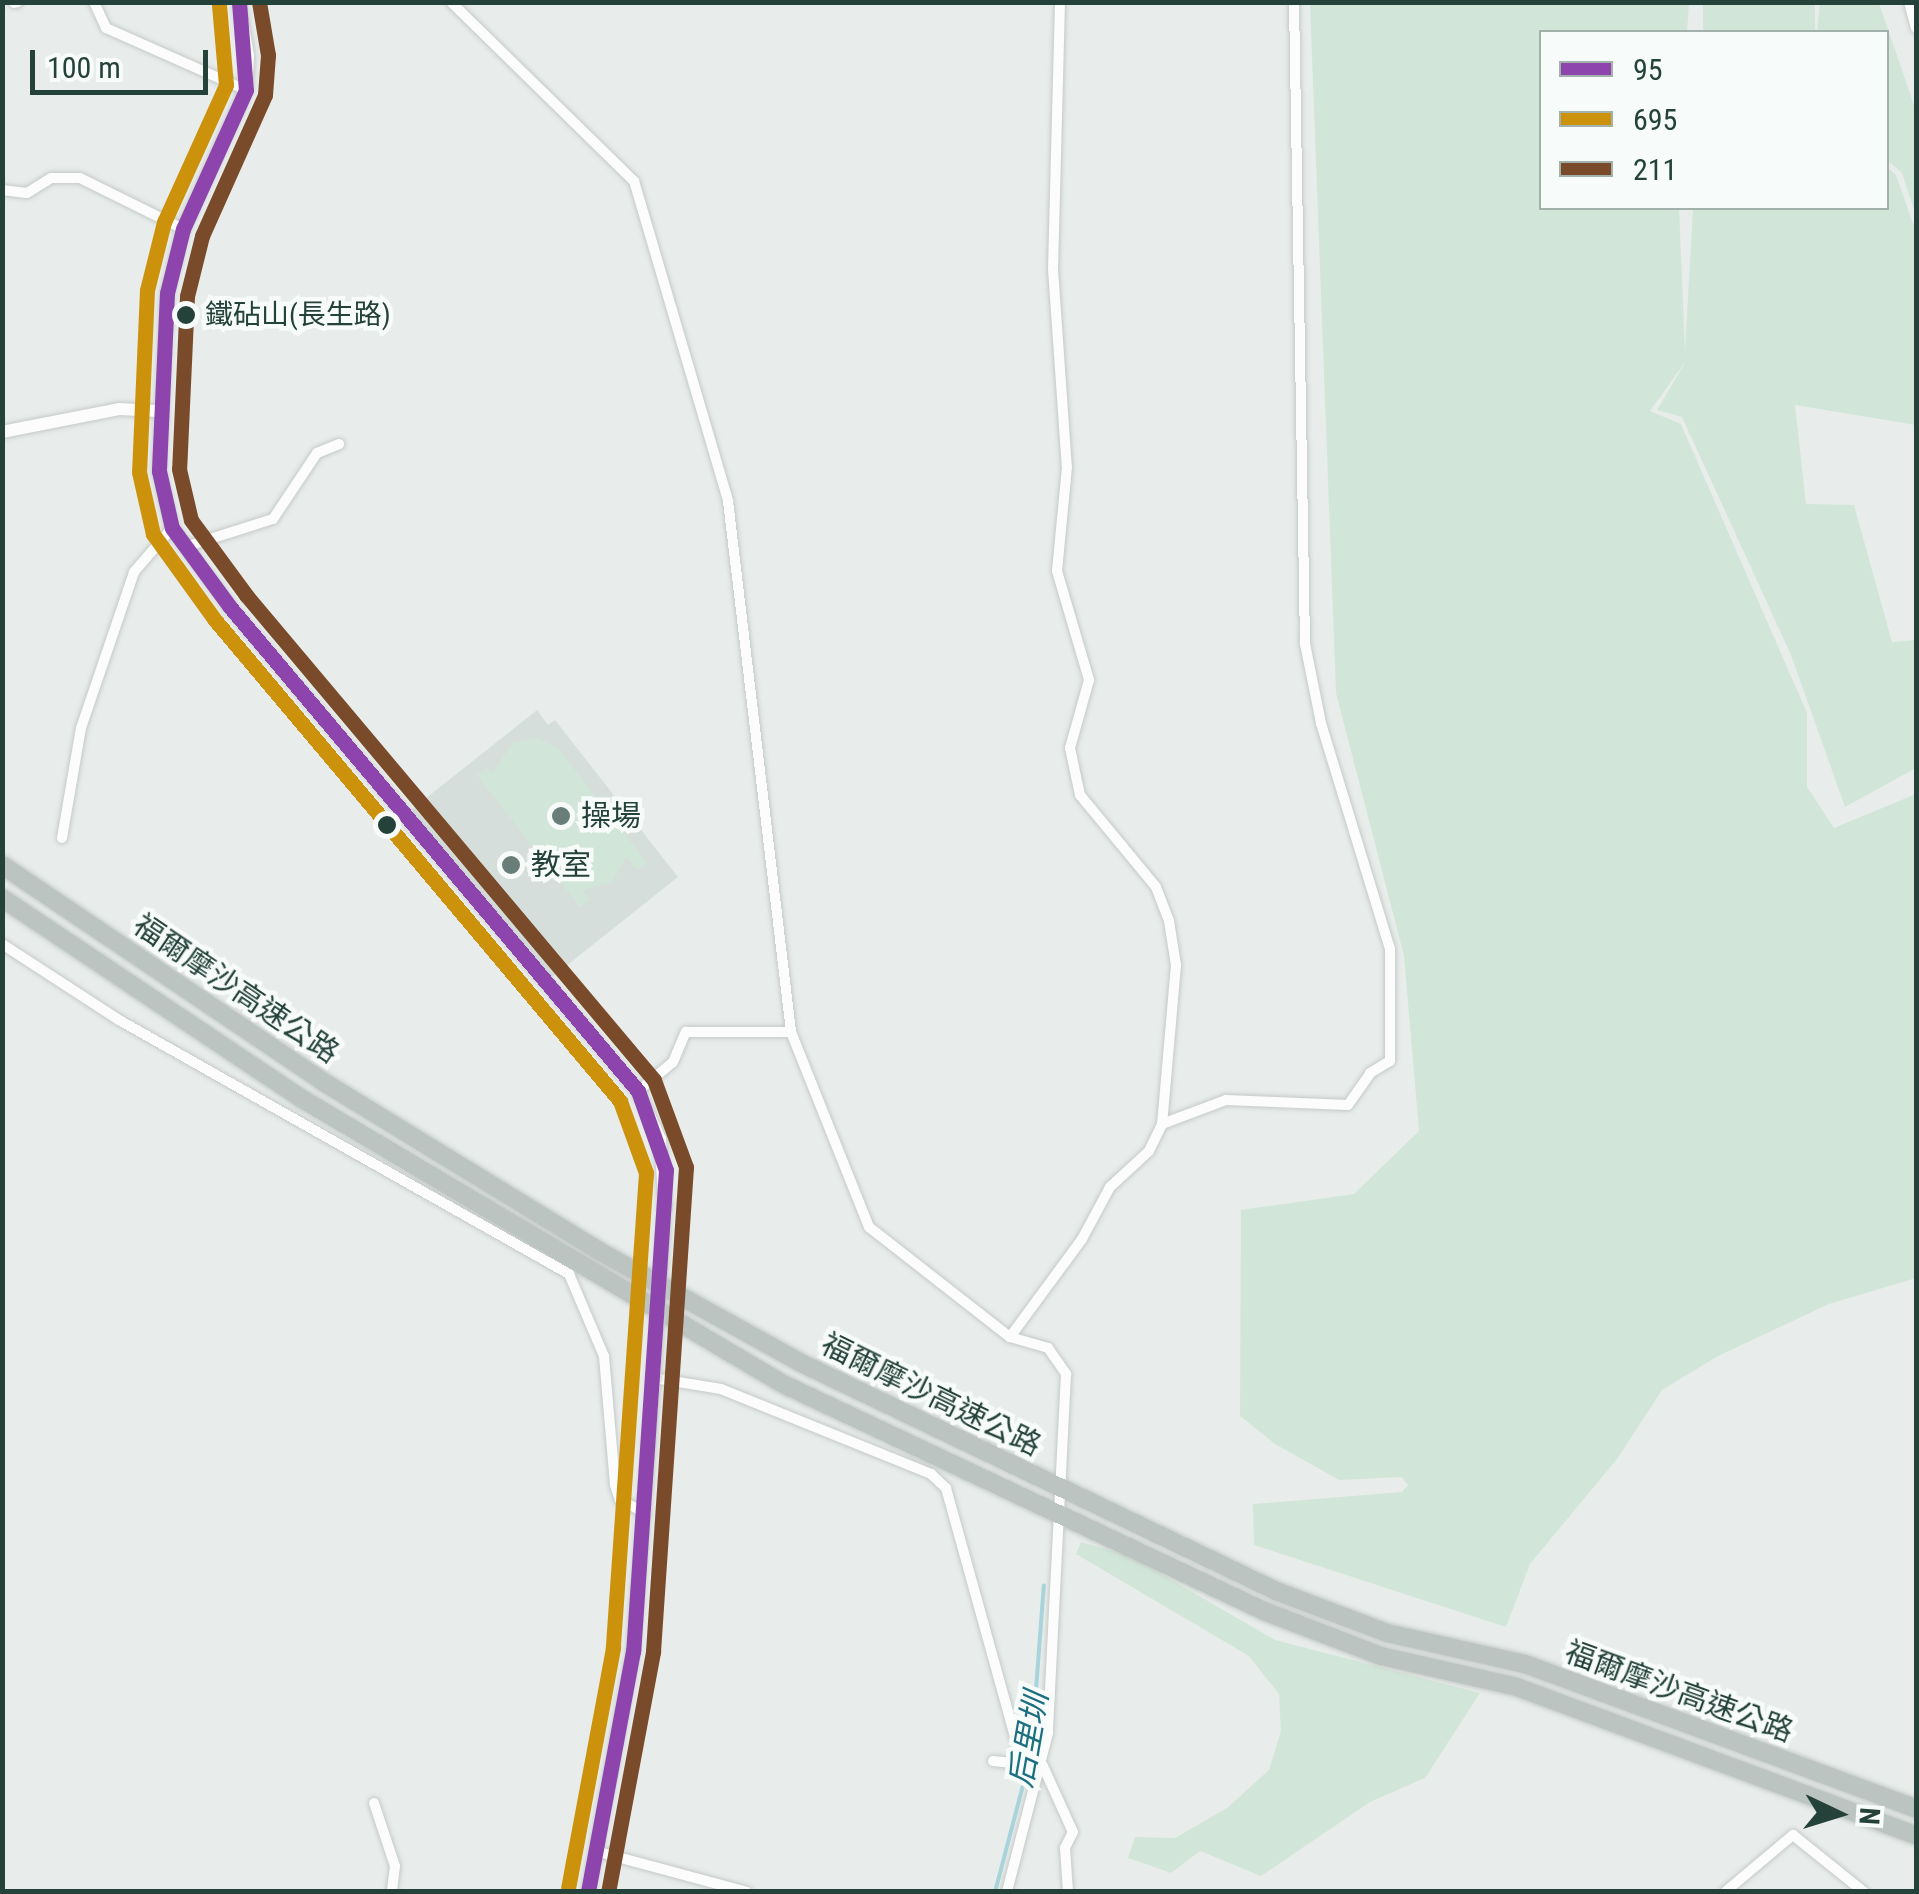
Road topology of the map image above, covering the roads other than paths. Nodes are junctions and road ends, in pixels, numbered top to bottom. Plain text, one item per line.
1 (94, 2) edge
2 (239, 2) edge
3 (451, 2) edge
4 (1060, 2) edge
5 (1294, 2) edge
6 (1910, 2) edge
7 (1916, 28) edge
8 (246, 90) junction
9 (2, 190) edge
10 (183, 229) junction
11 (158, 411) junction
12 (2, 432) edge
13 (339, 444) dead end
14 (172, 528) junction
15 (188, 546) junction
16 (62, 838) dead end
17 (2, 865) edge
18 (2, 898) edge
19 (2, 944) edge
20 (792, 1032) junction
21 (638, 1091) junction
22 (1162, 1124) junction
23 (1010, 1337) junction
24 (654, 1378) junction
25 (646, 1513) junction
26 (994, 1761) dead end
27 (1043, 1766) junction
28 (374, 1803) dead end
29 (1916, 1809) edge
30 (1916, 1834) edge
31 (596, 1851) junction
32 (392, 1892) edge
33 (588, 1892) edge
34 (747, 1892) edge
35 (1007, 1892) edge
36 (1068, 1892) edge
37 (1725, 1892) edge
38 (1864, 1892) edge

1 - 8 street
2 - 8 street
3 - 20 street
4 - 22 street
5 - 22 street
6 - 7 street
8 - 10 street
9 - 10 street
10 - 11 street
11 - 12 street
11 - 14 street
13 - 15 street
14 - 15 street
14 - 16 street
15 - 21 street
17 - 29 highway, 福爾摩沙高速公路
18 - 30 highway, 福爾摩沙高速公路
19 - 25 street
20 - 21 street
20 - 23 street
21 - 24 street, bridge
22 - 23 street
23 - 27 street
24 - 25 street
24 - 27 street
25 - 31 street
26 - 27 street
27 - 35 street
27 - 36 street
28 - 32 street
31 - 33 street
31 - 34 street
37 - 38 street

